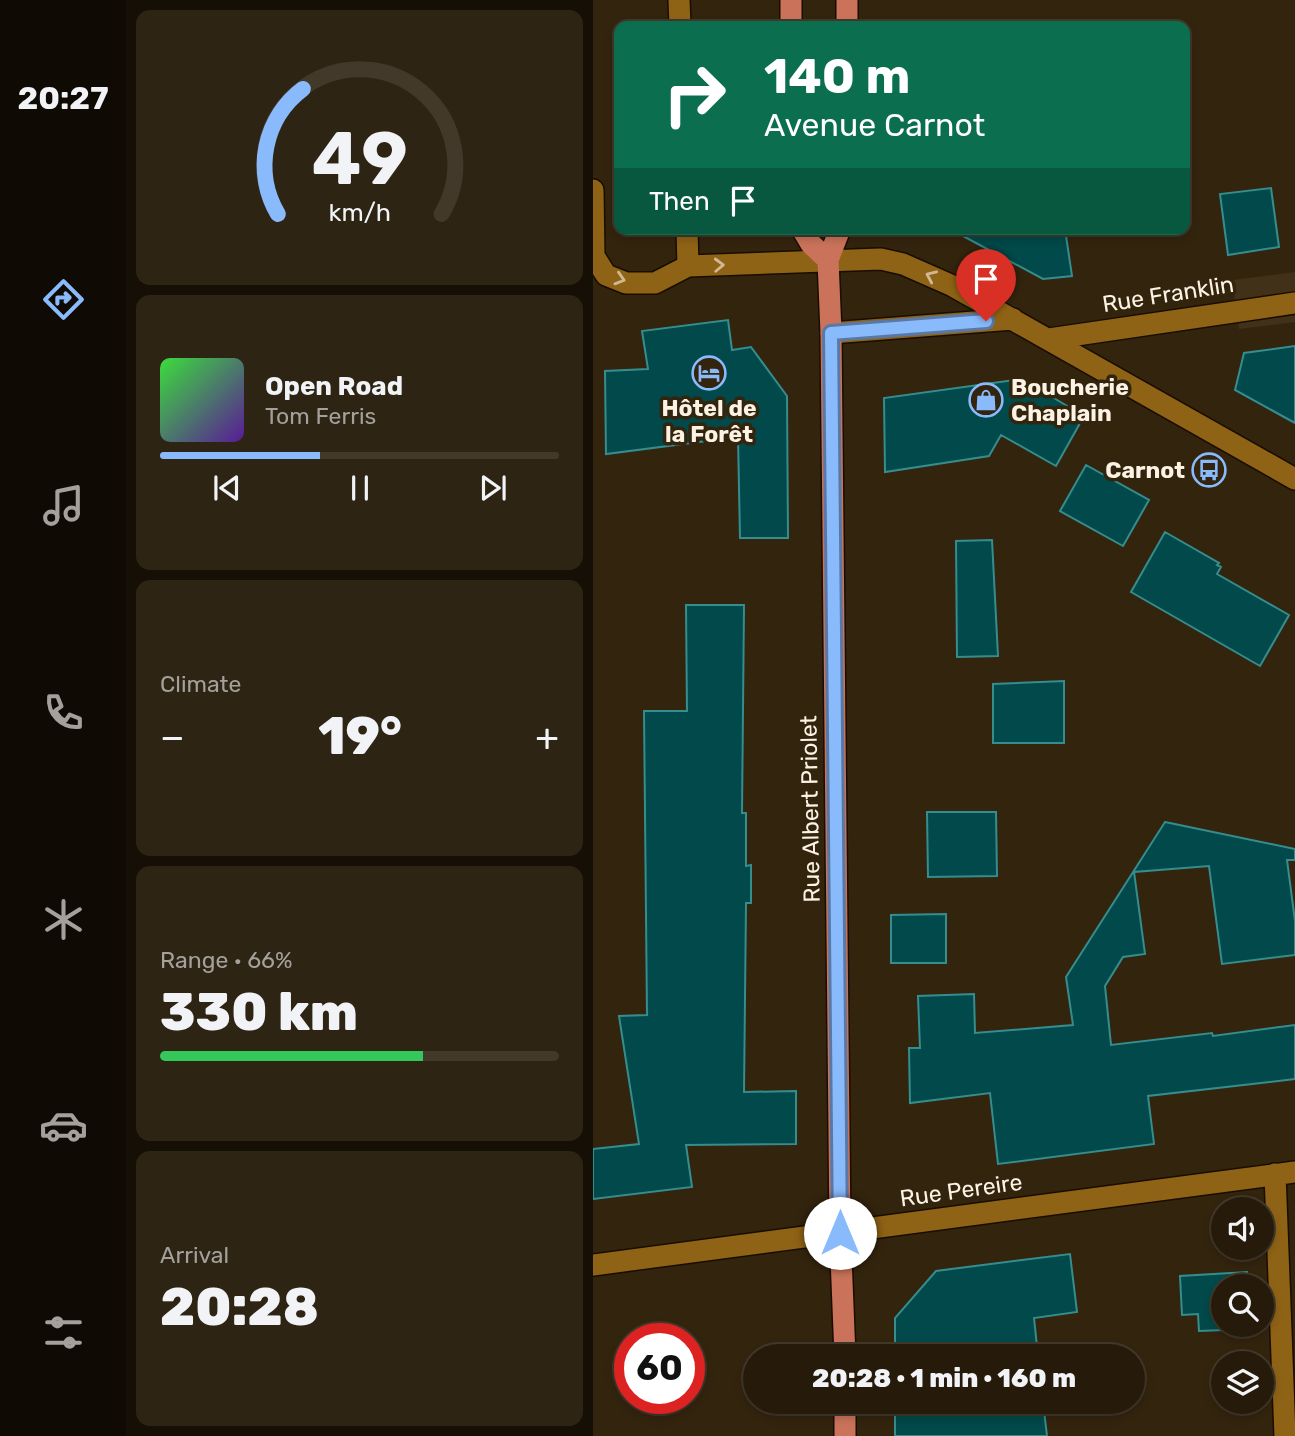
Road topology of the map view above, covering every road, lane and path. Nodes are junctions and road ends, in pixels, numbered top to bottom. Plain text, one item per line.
1 (679, 0) edge
2 (791, 0) edge
3 (847, 0) edge
4 (680, 21) edge
5 (791, 21) edge
6 (847, 21) edge
7 (593, 190) edge
8 (687, 235) edge
9 (806, 235) edge
10 (838, 235) edge
11 (594, 256) edge
12 (828, 260) junction
13 (688, 266) junction
14 (1295, 303) edge
15 (1013, 319) junction
16 (831, 333) junction
17 (1049, 339) junction
18 (1295, 479) edge
19 (1285, 1173) edge
20 (840, 1233) junction
21 (593, 1265) edge
22 (845, 1344) edge
23 (845, 1414) edge
24 (845, 1436) edge
25 (1285, 1436) edge

1 - 4 street
2 - 5 main road
3 - 6 main road
7 - 11 street
8 - 13 street
9 - 12 main road
10 - 12 main road, Rue Albert Priolet
11 -> 13 street
13 -> 12 street
15 -> 12 street
12 - 16 main road, Rue Albert Priolet
14 - 17 street, Rue Franklin
15 - 16 street
15 - 17 street
16 - 20 main road, Rue Albert Priolet
17 - 18 street
19 - 20 street, Rue Pereire
19 - 25 street
20 - 21 street, Rue Pereire
20 - 22 main road, Rue Albert Priolet
23 - 24 main road

